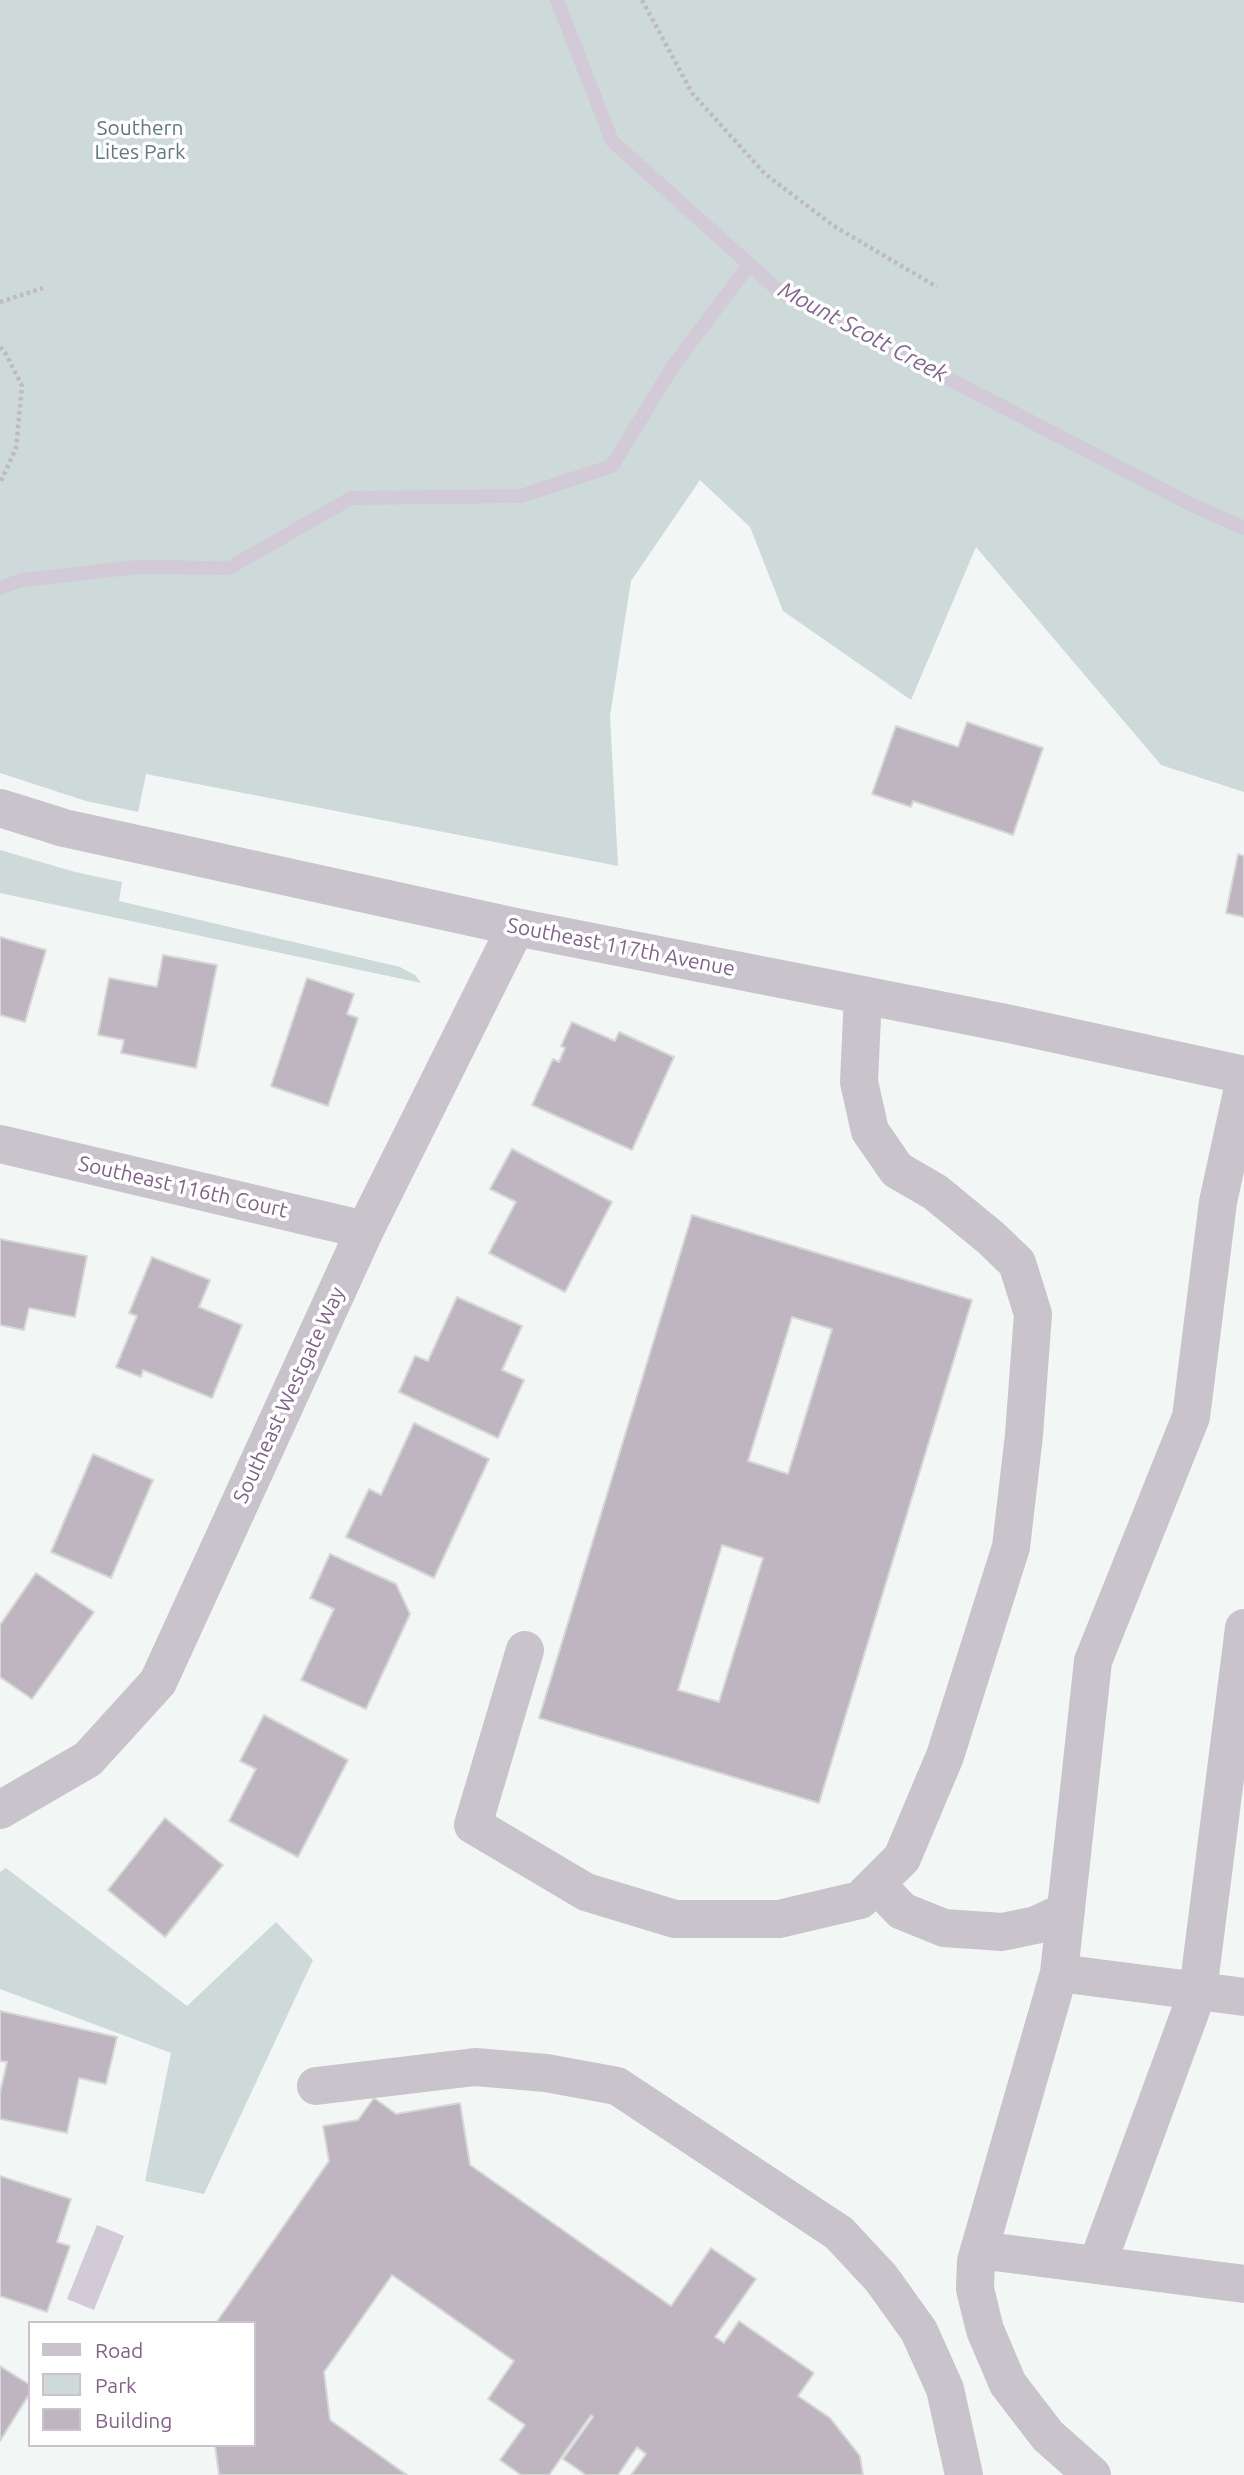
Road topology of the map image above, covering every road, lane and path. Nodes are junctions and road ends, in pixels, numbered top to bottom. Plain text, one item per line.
1 (642, 0) edge
2 (937, 286) dead end
3 (43, 288) dead end
4 (0, 302) edge
5 (0, 347) edge
6 (0, 483) edge
7 (0, 808) edge
8 (516, 927) junction
9 (863, 995) junction
10 (1244, 1074) edge
11 (1244, 1083) edge
12 (0, 1144) edge
13 (365, 1230) junction
14 (1229, 1234) edge
15 (1244, 1628) edge
16 (525, 1650) dead end
17 (0, 1810) edge
18 (876, 1884) junction
19 (1066, 1911) junction
20 (1059, 1973) junction
21 (1198, 1991) junction
22 (1244, 1997) edge
23 (316, 2086) dead end
24 (979, 2250) junction
25 (1097, 2265) junction
26 (1244, 2284) edge
27 (964, 2475) edge
28 (1092, 2475) edge

1 - 2 path
3 - 4 path
5 - 6 path
7 - 8 street, Southeast 117th Avenue
8 - 9 street, Southeast 117th Avenue
8 - 13 street, Southeast Westgate Way
9 - 10 street, Southeast 117th Avenue
9 - 18 street
11 - 14 street
12 - 13 street, Southeast 116th Court
13 - 17 street, Southeast Westgate Way
14 - 19 street
15 - 21 street
16 - 18 street
18 - 19 street
19 - 20 street
20 - 21 street
20 - 24 street
21 - 22 street
21 - 25 street
23 - 27 street
24 - 25 street
24 - 28 street
25 - 26 street

